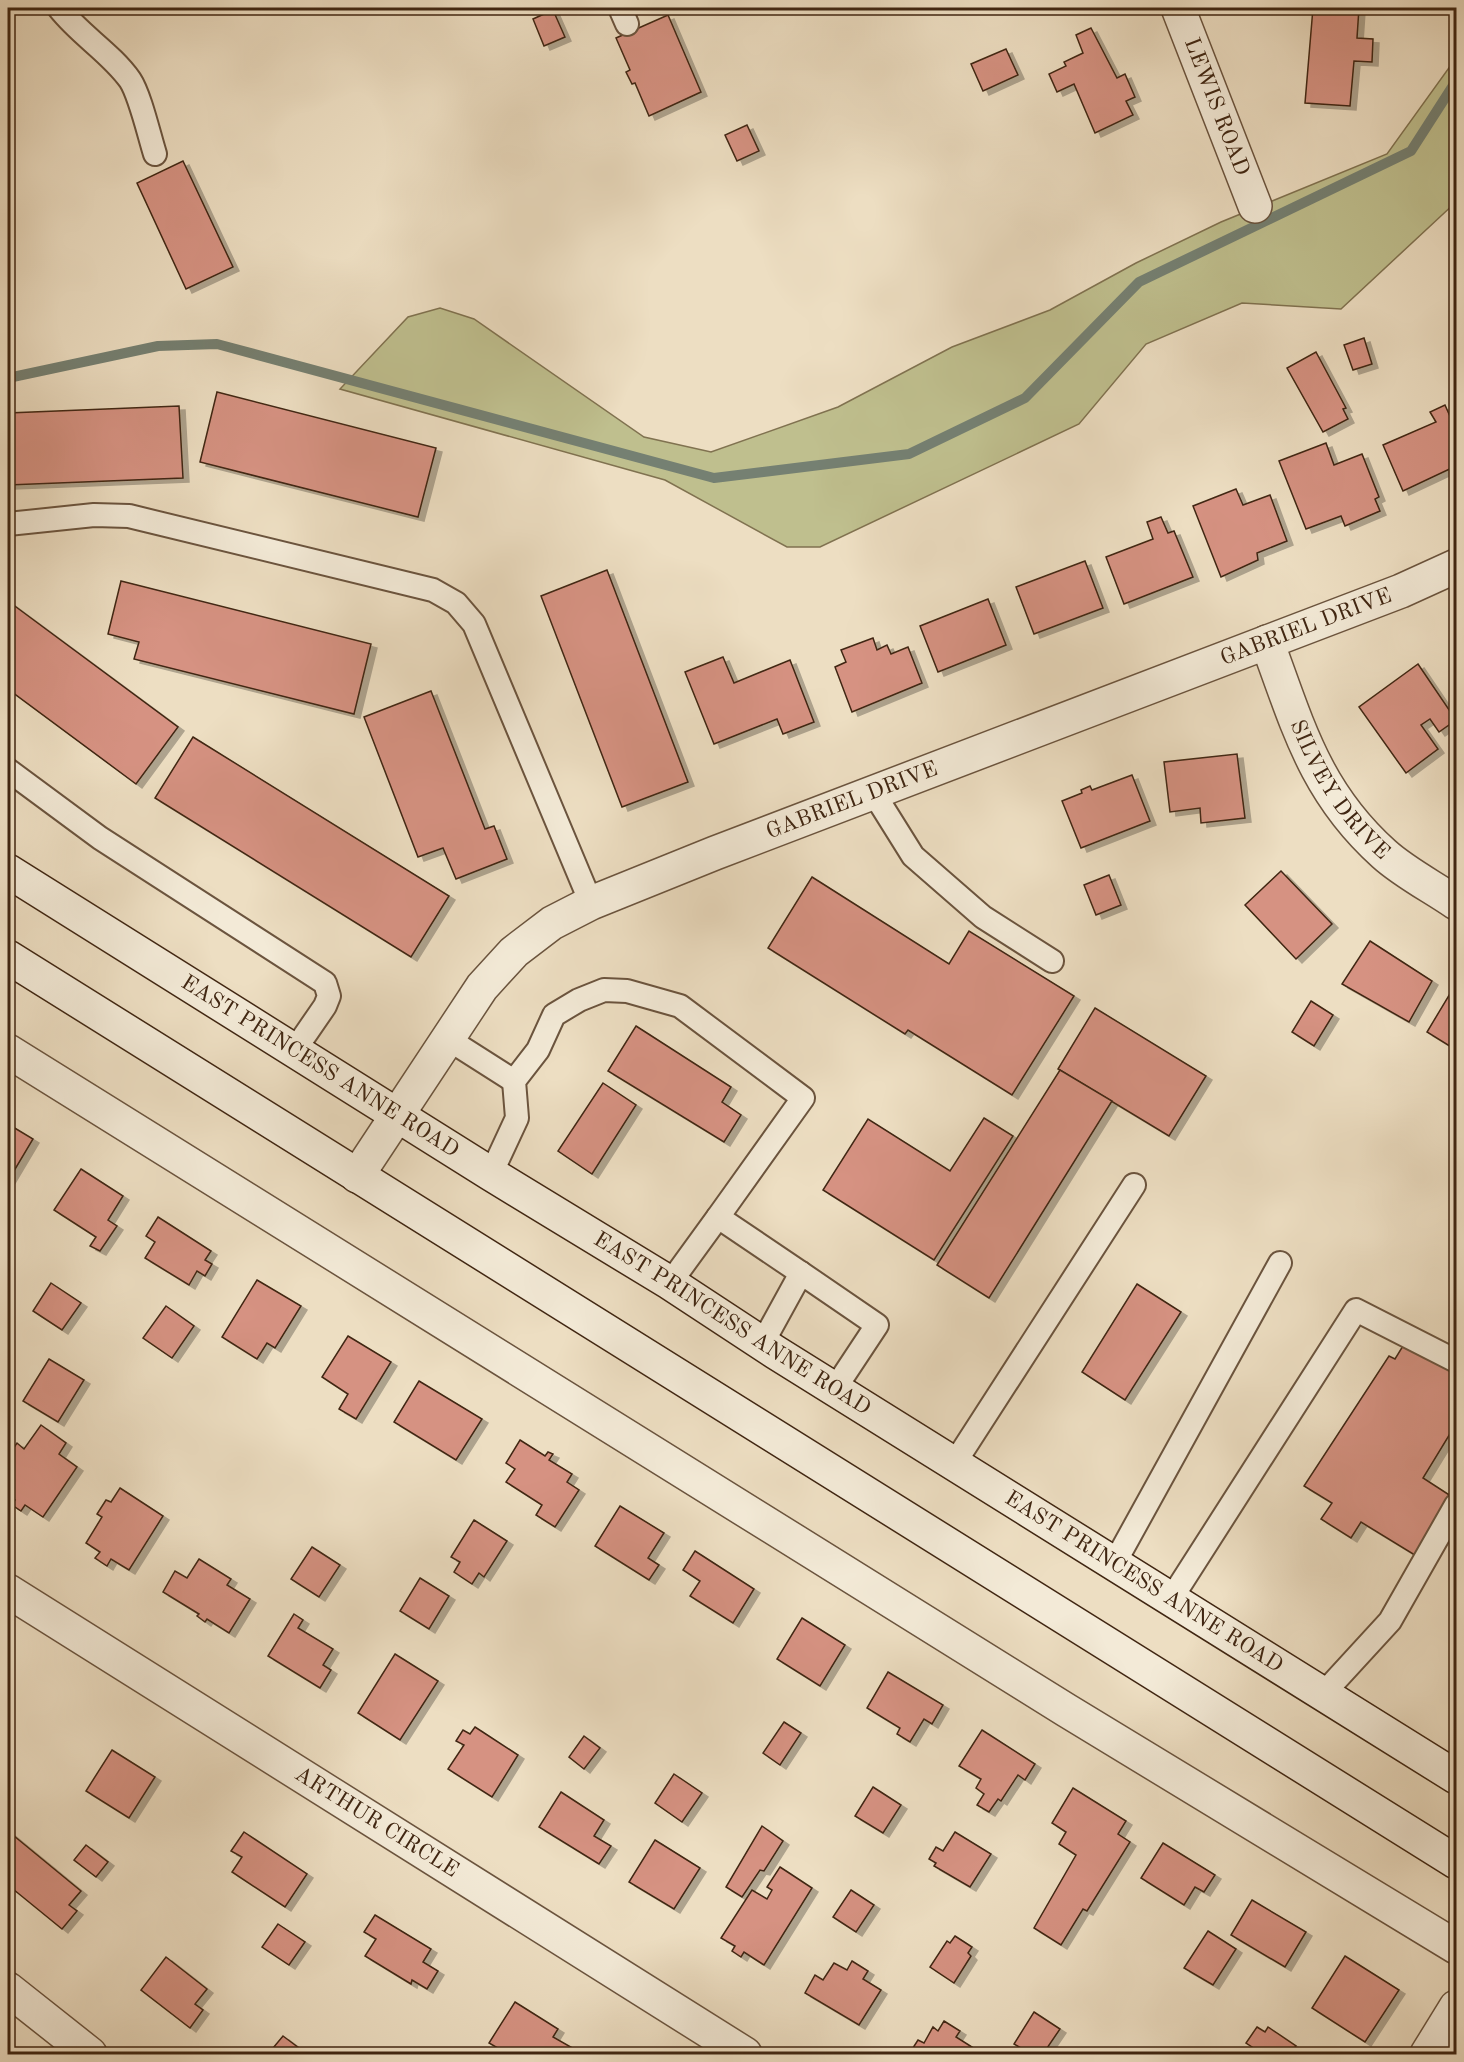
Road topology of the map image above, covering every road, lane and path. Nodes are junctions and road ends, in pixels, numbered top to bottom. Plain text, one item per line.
1 (59, 8) edge
2 (1178, 8) edge
3 (155, 154) dead end
4 (1255, 206) dead end
5 (8, 524) edge
6 (1456, 566) edge
7 (1267, 642) junction
8 (8, 770) edge
9 (873, 792) junction
10 (8, 871) edge
11 (591, 903) junction
12 (1456, 903) edge
13 (8, 957) edge
14 (1052, 961) dead end
15 (448, 1039) junction
16 (8, 1051) edge
17 (294, 1051) junction
18 (513, 1081) junction
19 (397, 1115) junction
20 (491, 1174) junction
21 (357, 1176) junction
22 (1134, 1185) dead end
23 (718, 1217) junction
24 (1280, 1263) dead end
25 (801, 1273) junction
26 (670, 1283) junction
27 (762, 1344) junction
28 (1456, 1361) edge
29 (834, 1390) junction
30 (954, 1464) junction
31 (1456, 1505) edge
32 (1114, 1564) junction
33 (8, 1591) edge
34 (1171, 1599) junction
35 (1323, 1694) junction
36 (1454, 1769) edge
37 (1456, 1862) edge
38 (1456, 1947) edge
39 (8, 1989) edge
40 (1456, 2007) edge
41 (90, 2055) edge
42 (745, 2055) edge
43 (1427, 2055) edge

1 - 3 lane
2 - 4 street, LEWIS ROAD
5 - 11 lane
6 - 7 street, GABRIEL DRIVE
7 - 9 street, GABRIEL DRIVE
7 - 12 street, SILVEY DRIVE
8 - 17 lane
9 - 11 street, GABRIEL DRIVE
9 - 14 lane
10 - 17 street, EAST PRINCESS ANNE ROAD
11 - 15 street, GABRIEL DRIVE
13 - 21 street
15 - 18 lane
15 - 19 street, GABRIEL DRIVE
16 - 38 street
17 - 19 street, EAST PRINCESS ANNE ROAD
18 - 20 lane
18 - 23 lane
19 - 20 street, EAST PRINCESS ANNE ROAD
19 - 21 street, GABRIEL DRIVE
20 - 26 street, EAST PRINCESS ANNE ROAD
21 - 37 street
22 - 30 lane
23 - 25 lane
23 - 26 lane
24 - 32 lane
25 - 27 lane
25 - 29 lane
26 - 27 street, EAST PRINCESS ANNE ROAD
27 - 29 street, EAST PRINCESS ANNE ROAD
28 - 34 lane
29 - 30 street, EAST PRINCESS ANNE ROAD
30 - 32 street, EAST PRINCESS ANNE ROAD
31 - 35 lane
32 - 34 street, EAST PRINCESS ANNE ROAD
33 - 42 street, ARTHUR CIRCLE
34 - 35 street, EAST PRINCESS ANNE ROAD
35 - 36 street, EAST PRINCESS ANNE ROAD
39 - 41 street
40 - 43 street

